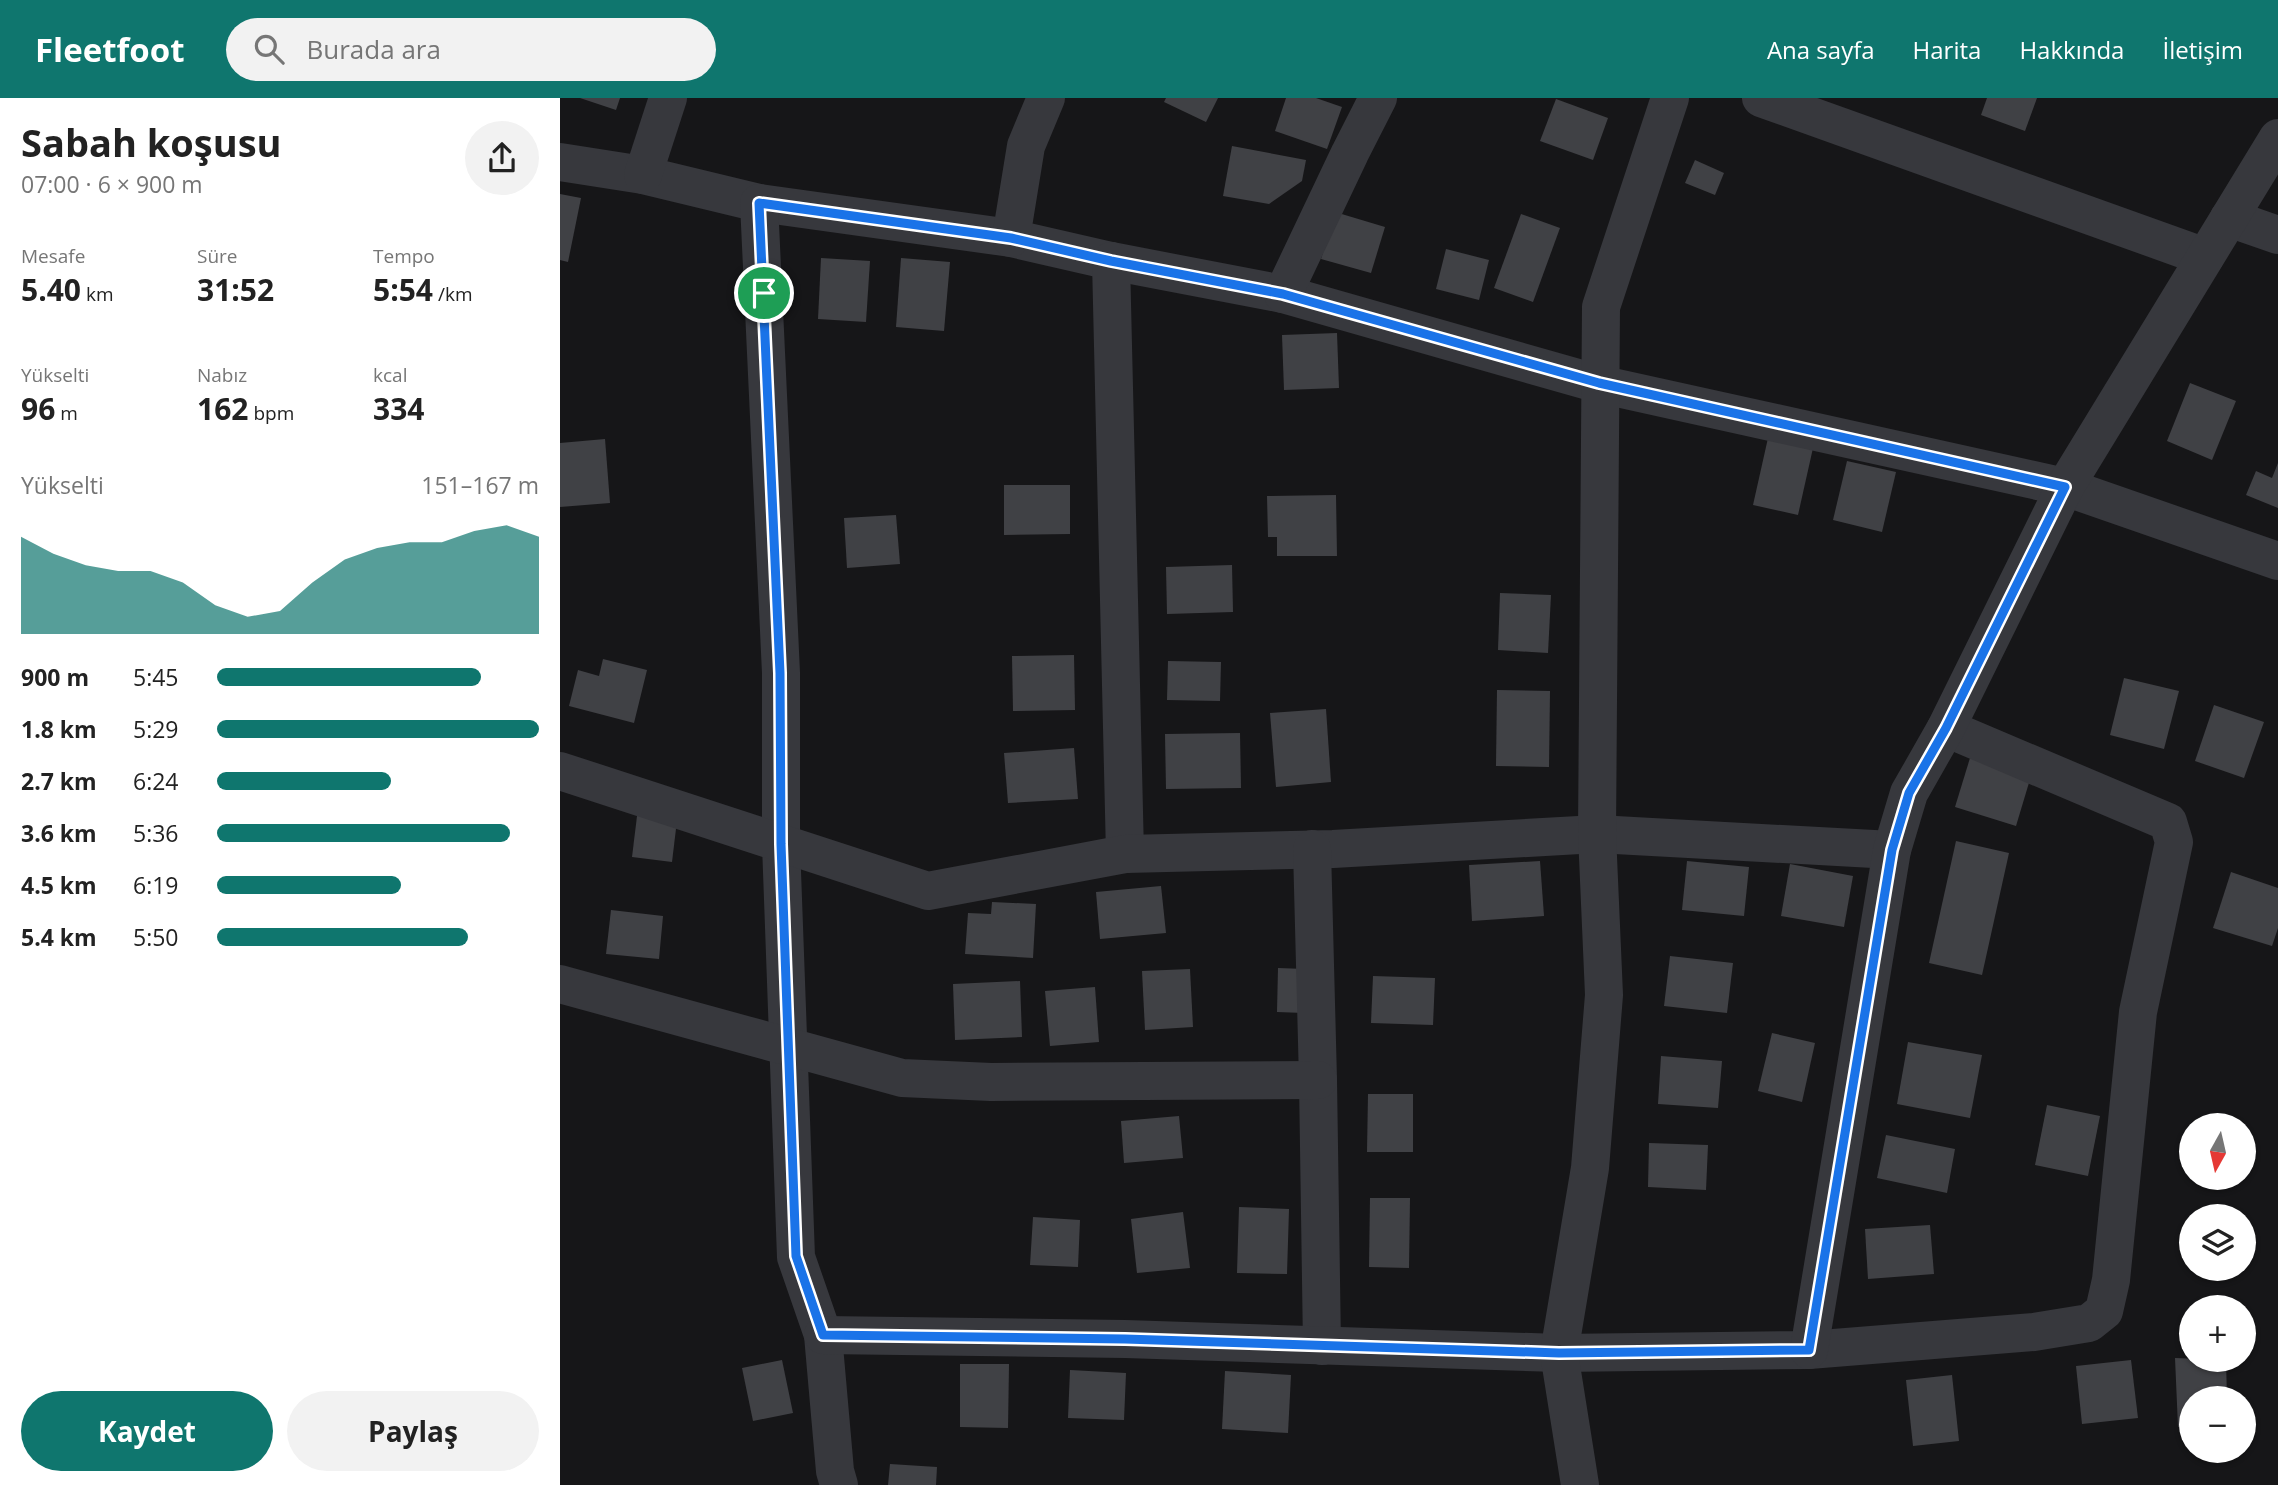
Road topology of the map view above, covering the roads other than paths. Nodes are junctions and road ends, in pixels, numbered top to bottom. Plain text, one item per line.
1 (668, 98) edge
2 (1046, 98) edge
3 (1378, 98) edge
4 (1670, 98) edge
5 (1761, 98) edge
6 (2278, 138) edge
7 (560, 162) edge
8 (643, 175) junction
9 (759, 203) junction
10 (2230, 218) junction
11 (2278, 235) edge
12 (1011, 238) junction
13 (2206, 257) junction
14 (1111, 261) junction
15 (1283, 294) junction
16 (1599, 383) junction
17 (2065, 487) junction
18 (2278, 561) edge
19 (1946, 728) junction
20 (560, 771) edge
21 (1597, 834) junction
22 (781, 844) junction
23 (1312, 849) junction
24 (1892, 850) junction
25 (1125, 854) junction
26 (560, 984) edge
27 (789, 1047) junction
28 (1318, 1080) junction
29 (823, 1335) junction
30 (1322, 1346) junction
31 (1809, 1350) junction
32 (1559, 1353) junction
33 (839, 1485) edge
34 (1580, 1485) edge

1 - 8 street
2 - 12 street
3 - 15 street
4 - 16 street
5 - 13 street
6 - 10 street
7 - 8 street
8 - 9 street
9 - 12 street
9 - 22 street
10 - 11 street
10 - 13 street
12 - 14 street
13 - 17 street
14 - 15 street
14 - 25 street
15 - 16 street
16 - 17 street
16 - 21 street
17 - 18 street
17 - 19 street
19 - 24 street
19 - 31 street
20 - 22 street
21 - 23 street
21 - 24 street
21 - 32 street
22 - 25 street
22 - 27 street
23 - 25 street
23 - 28 street
24 - 31 street
26 - 27 street
27 - 28 street
27 - 29 street
28 - 30 street
29 - 30 street
29 - 33 street
30 - 32 street
31 - 32 street
32 - 34 street

